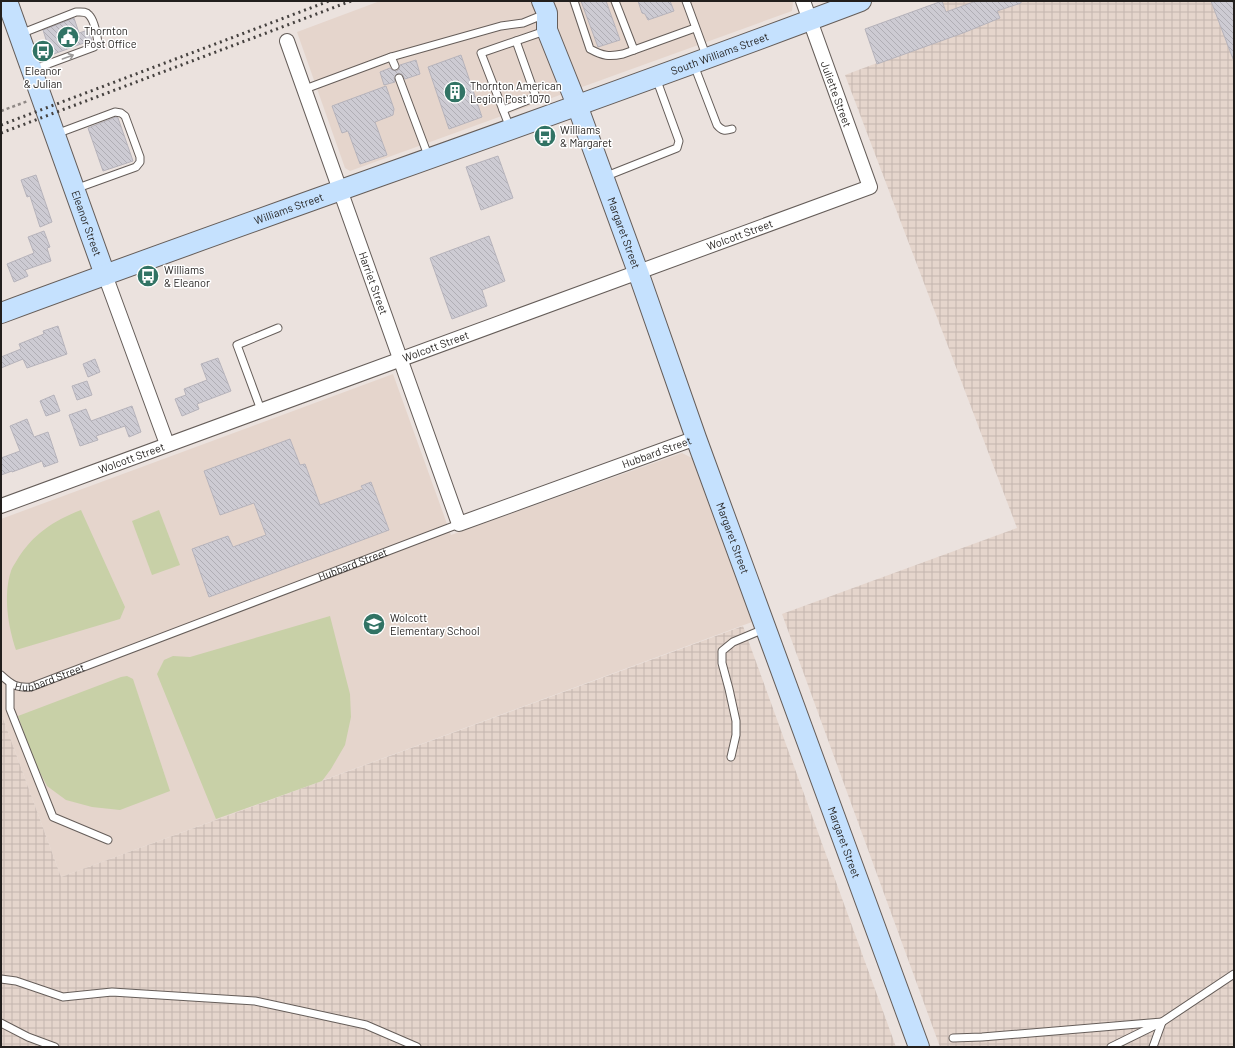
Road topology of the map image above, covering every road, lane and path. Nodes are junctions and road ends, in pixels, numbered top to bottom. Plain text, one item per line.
1 (7, 1) edge
2 (574, 1) edge
3 (615, 1) edge
4 (686, 1) edge
5 (803, 1) edge
6 (861, 1) edge
7 (540, 13) edge
8 (810, 21) junction
9 (696, 28) junction
10 (19, 34) junction
11 (287, 41) dead end
12 (516, 41) junction
13 (634, 50) junction
14 (391, 56) junction
15 (700, 60) junction
16 (395, 66) dead end
17 (32, 70) junction
18 (655, 77) junction
19 (399, 78) dead end
20 (304, 89) junction
21 (41, 96) junction
22 (578, 105) junction
23 (503, 110) junction
24 (1, 111) edge
25 (510, 129) junction
26 (732, 129) dead end
27 (55, 134) junction
28 (429, 158) junction
29 (604, 177) junction
30 (870, 187) joint
31 (74, 189) junction
32 (340, 190) junction
33 (638, 272) junction
34 (105, 275) junction
35 (1, 313) edge
36 (278, 328) dead end
37 (400, 359) junction
38 (261, 410) junction
39 (696, 438) junction
40 (167, 444) junction
41 (1, 506) edge
42 (459, 524) junction
43 (766, 628) junction
44 (1, 675) edge
45 (10, 683) junction
46 (731, 757) dead end
47 (108, 840) dead end
48 (1234, 974) edge
49 (1, 979) edge
50 (1162, 1022) junction
51 (1, 1023) edge
52 (953, 1038) dead end
53 (55, 1047) edge
54 (417, 1047) edge
55 (919, 1047) edge
56 (1111, 1047) edge
57 (1153, 1047) edge

1 - 10 street, Eleanor Street
2 - 13 lane
3 - 13 lane
4 - 9 lane
5 - 8 street, Juliette Street
6 - 8 street, South Williams Street
7 - 12 lane
7 - 14 lane
7 - 22 street, Margaret Street
8 - 15 street, South Williams Street
8 - 30 street, Juliette Street
9 - 13 lane
9 - 15 lane
10 - 17 street, Eleanor Street
17 -> 10 lane
11 - 20 street, Harriet Street
12 - 23 lane
12 - 23 lane
14 - 16 lane
14 - 20 lane
15 - 18 street, South Williams Street
15 - 26 lane
17 - 21 street, Eleanor Street
18 - 22 street, South Williams Street
18 - 29 lane
19 - 28 lane
20 - 32 street, Harriet Street
21 - 24 path
21 - 27 street, Eleanor Street
22 - 25 street, Williams Street
22 - 29 street, Margaret Street
23 - 25 lane
25 - 28 street, Williams Street
27 - 31 street, Eleanor Street
27 - 31 lane
28 - 32 street, Williams Street
29 - 33 street, Margaret Street
30 - 33 street, Wolcott Street
31 - 34 street, Eleanor Street
32 - 34 street, Williams Street
32 - 37 street, Harriet Street
33 - 37 street, Wolcott Street
33 - 39 street, Margaret Street
34 - 35 street, Williams Street
34 - 40 street, Eleanor Street
36 - 38 lane
37 - 38 street, Wolcott Street
37 - 42 street, Harriet Street
38 - 40 street, Wolcott Street
39 - 42 street, Hubbard Street
39 - 43 street, Margaret Street
40 - 41 street, Wolcott Street
42 - 45 lane, Hubbard Street
43 - 46 lane
43 - 55 street, Margaret Street
44 - 45 lane
45 - 47 lane
48 - 50 lane
49 - 54 lane
50 - 52 lane
50 - 56 lane
50 - 57 lane
51 - 53 lane

